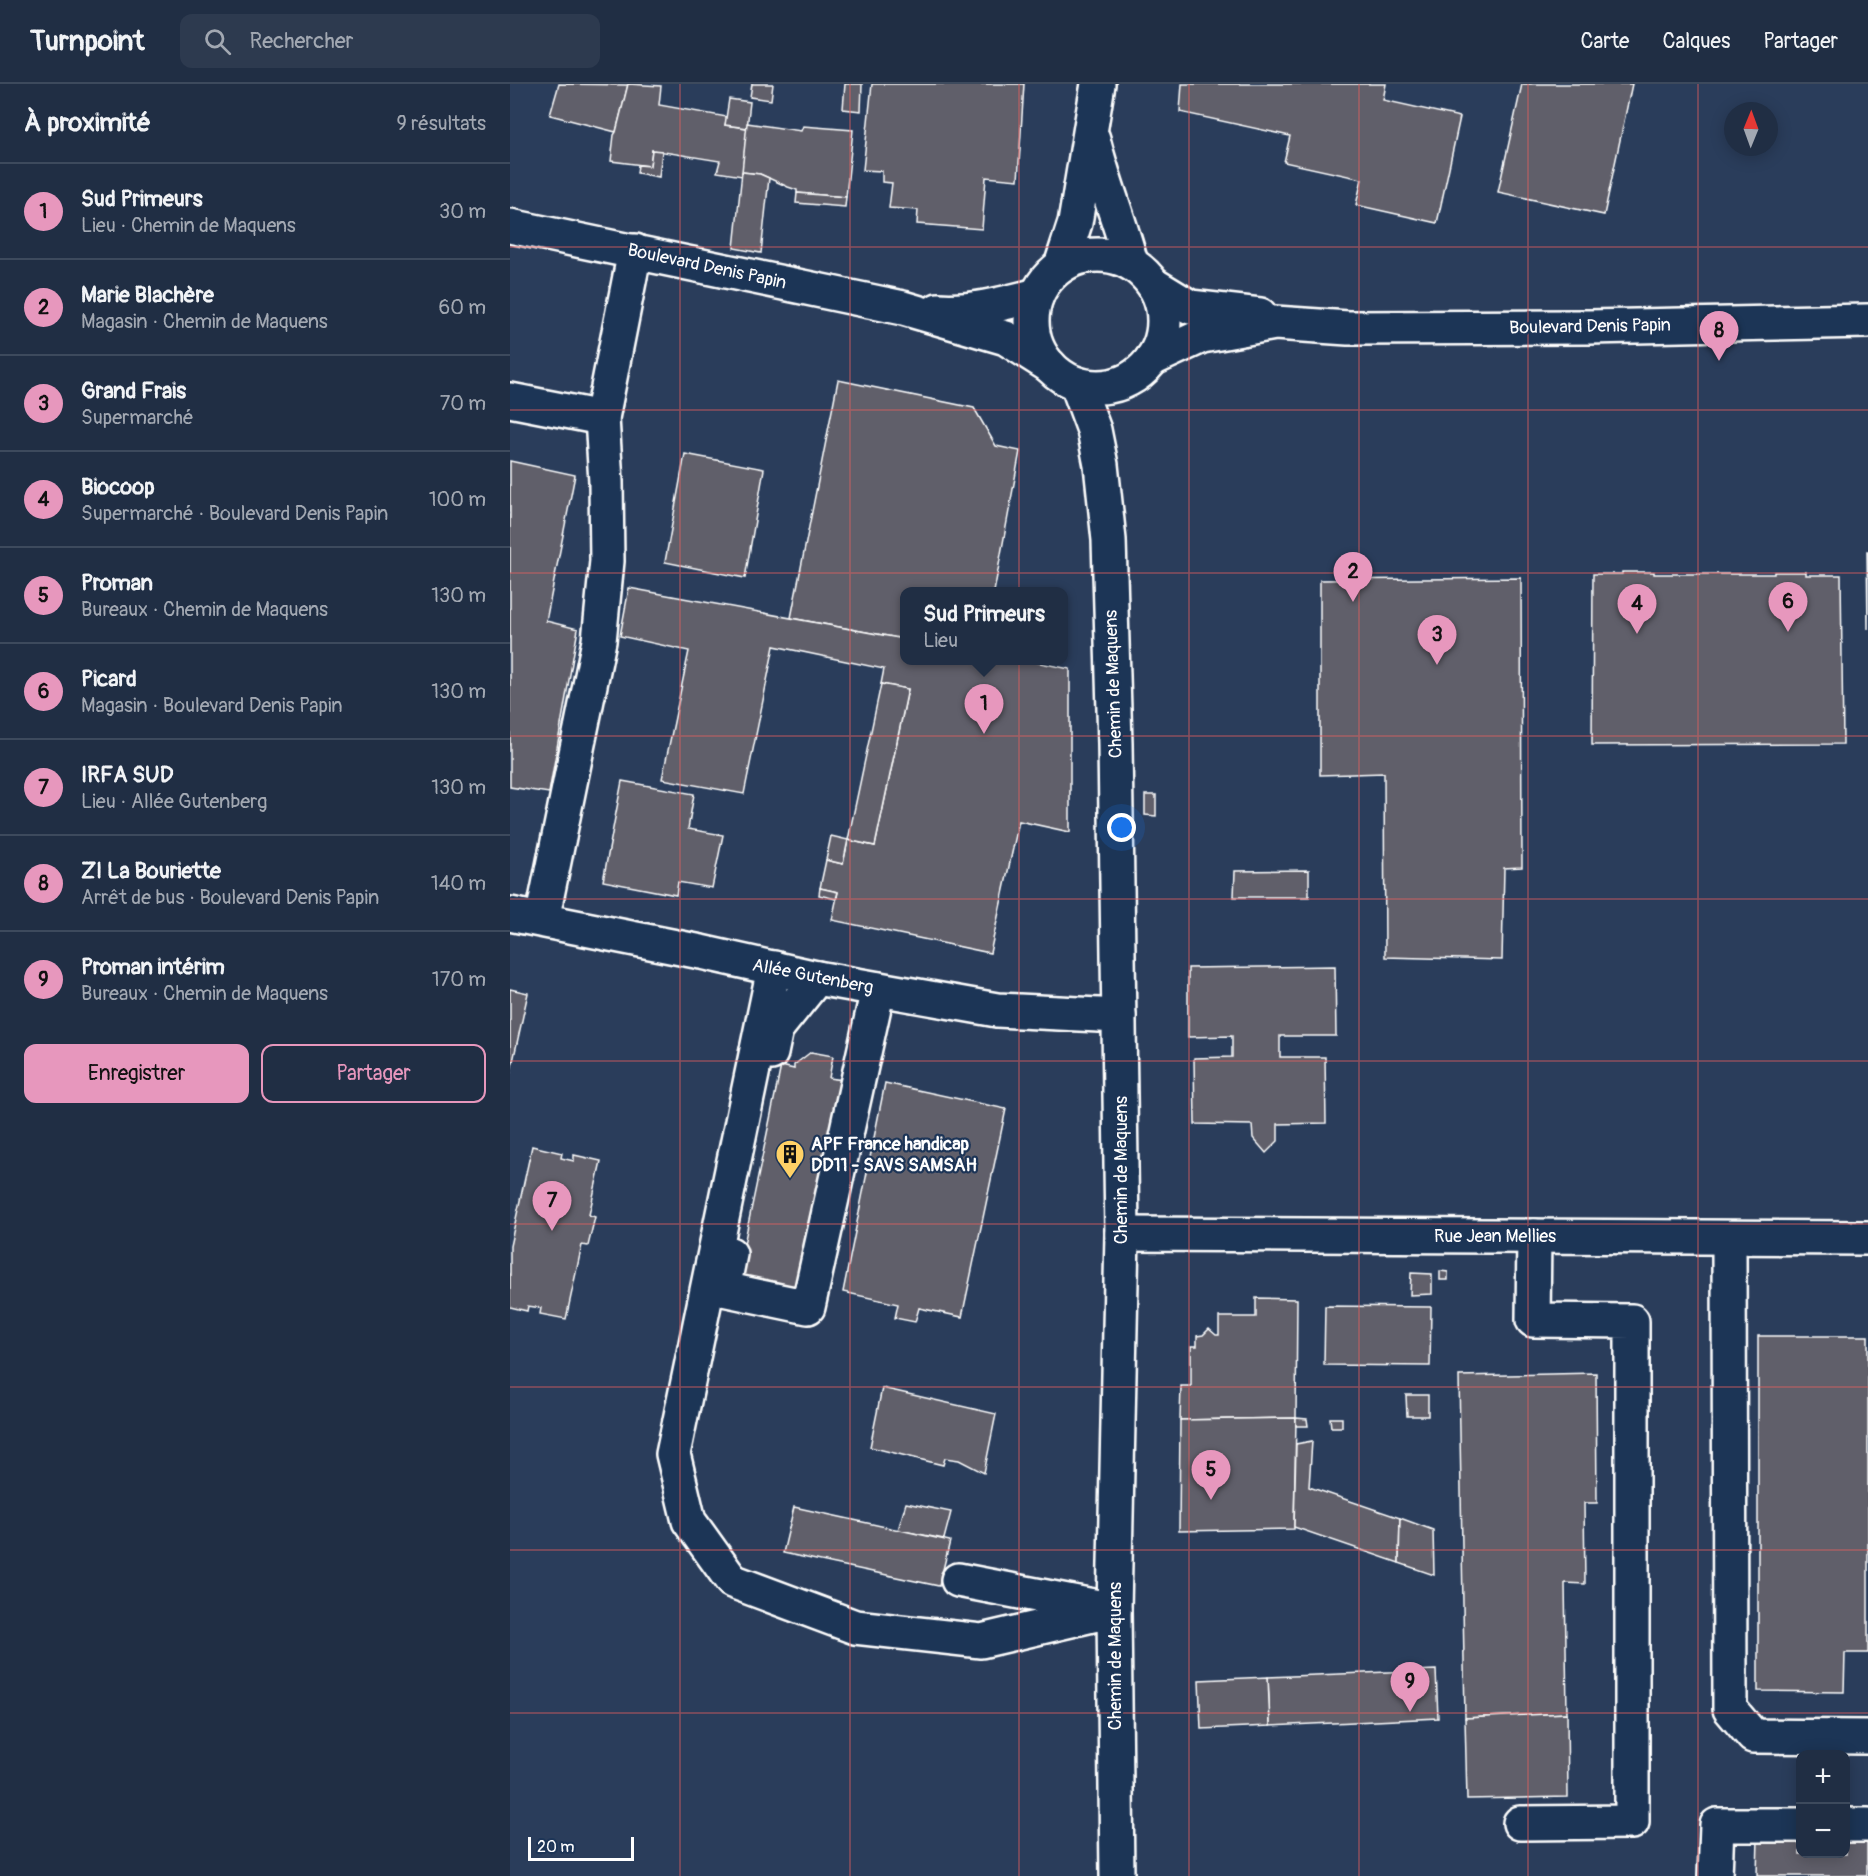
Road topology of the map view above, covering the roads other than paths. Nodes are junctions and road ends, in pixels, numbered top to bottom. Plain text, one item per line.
1 (1098, 84) edge
2 (1090, 129) junction
3 (510, 226) edge
4 (635, 251) junction
5 (1131, 263) junction
6 (1061, 266) junction
7 (1154, 285) junction
8 (1037, 295) junction
9 (903, 308) junction
10 (1868, 321) edge
11 (1348, 328) junction
12 (1152, 359) junction
13 (1050, 366) junction
14 (1077, 384) junction
15 (1119, 384) junction
16 (510, 400) edge
17 (602, 418) junction
18 (1101, 465) junction
19 (510, 914) edge
20 (542, 920) junction
21 (774, 968) junction
22 (817, 978) junction
23 (878, 989) junction
24 (1119, 1016) junction
25 (1122, 1234) junction
26 (1534, 1236) junction
27 (1729, 1238) junction
28 (1868, 1238) edge
29 (958, 1580) dead end
30 (1114, 1610) junction
31 (1868, 1737) edge
32 (1521, 1823) dead end
33 (1796, 1825) edge
34 (1850, 1825) edge
35 (1868, 1825) edge
36 (1117, 1876) edge
37 (1715, 1876) edge

1 - 2 street
2 - 5 street
2 - 6 street
3 - 4 street, Boulevard Denis Papin
4 - 9 street, Boulevard Denis Papin
4 - 17 street
5 - 6 street
5 - 7 street
6 - 8 street
7 - 11 street, Boulevard Denis Papin
7 - 12 street
8 - 9 street, Boulevard Denis Papin
8 - 13 street
9 - 13 street, Boulevard Denis Papin
10 - 11 street, Boulevard Denis Papin
11 - 12 street, Boulevard Denis Papin
12 - 15 street
13 - 14 street
14 - 15 street
14 - 18 street, Chemin de Maquens
15 - 18 street, Chemin de Maquens
16 - 17 street
17 - 20 street
18 - 24 street, Chemin de Maquens
19 - 20 street, Allée Gutenberg
20 - 21 street, Allée Gutenberg
21 - 22 street, Allée Gutenberg
21 - 30 street
22 - 23 street, Allée Gutenberg
22 - 23 street
23 - 24 street, Allée Gutenberg
24 - 25 street, Chemin de Maquens
25 - 26 street, Rue Jean Mellies
25 - 30 street, Chemin de Maquens
26 - 27 street, Rue Jean Mellies
26 - 32 street
27 - 28 street, Rue Jean Mellies
27 - 31 street
29 - 30 street
30 - 36 street, Chemin de Maquens
33 - 37 street
34 - 35 street

